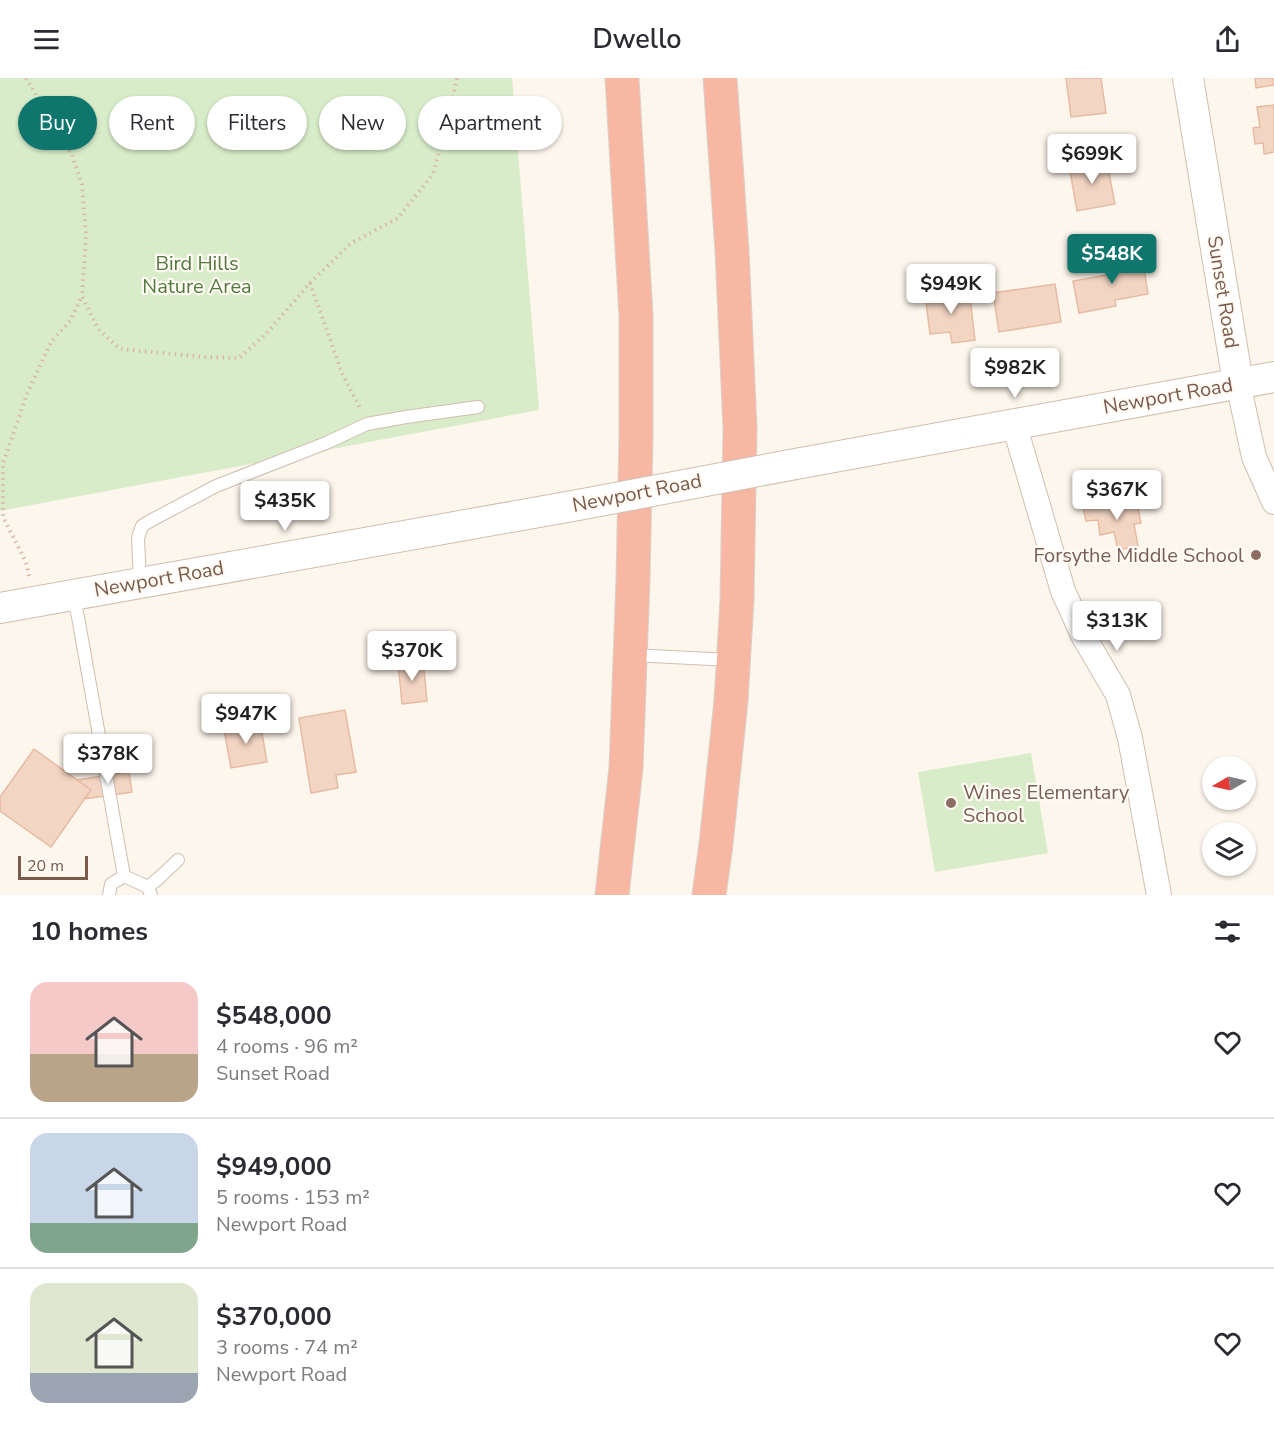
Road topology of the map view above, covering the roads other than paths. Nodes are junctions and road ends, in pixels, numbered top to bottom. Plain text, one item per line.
1 (622, 78) edge
2 (720, 78) edge
3 (1188, 78) edge
4 (1274, 377) edge
5 (1238, 383) junction
6 (478, 407) dead end
7 (1014, 424) junction
8 (1274, 502) edge
9 (140, 583) junction
10 (73, 595) junction
11 (0, 608) edge
12 (630, 655) junction
13 (734, 660) junction
14 (178, 860) dead end
15 (124, 876) junction
16 (149, 891) edge
17 (109, 895) edge
18 (612, 895) edge
19 (709, 895) edge
20 (1160, 895) edge

1 - 12 highway
2 - 13 highway
3 - 5 street, Sunset Road
4 - 5 street, Newport Road
5 - 7 street, Newport Road
5 - 8 street, Sunset Road
6 - 9 lane
7 - 9 street, Newport Road, bridge
7 - 20 street
9 - 10 street, Newport Road
10 - 11 street, Newport Road
10 - 15 lane
12 - 13 lane
12 - 18 highway
13 - 19 highway
14 - 16 lane
15 - 16 lane
15 - 17 lane

